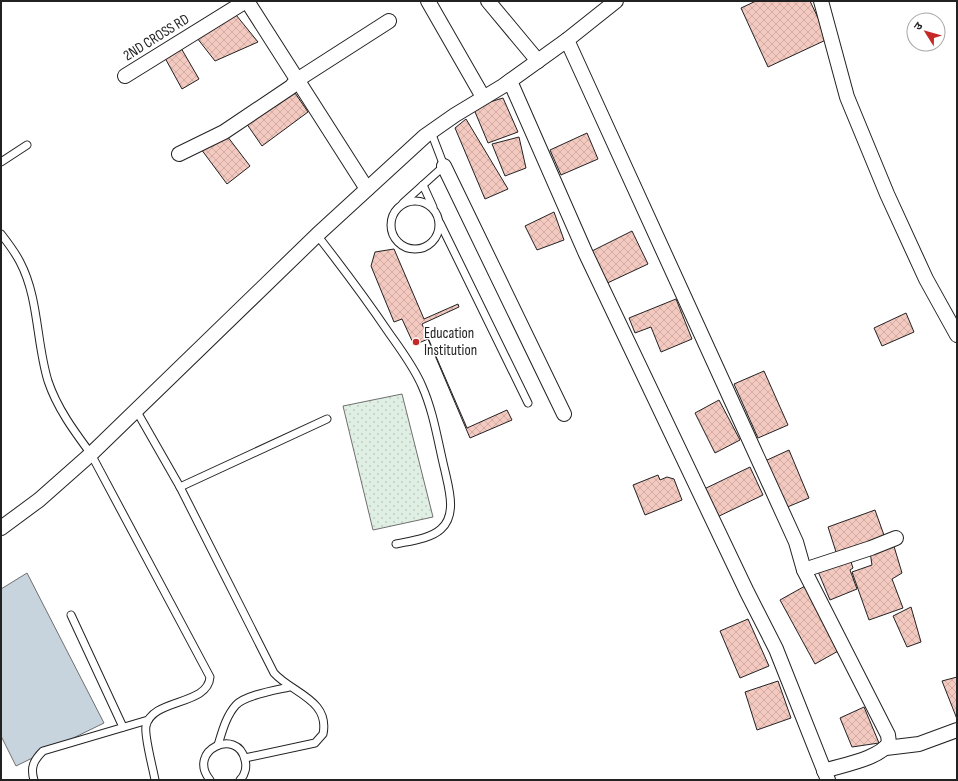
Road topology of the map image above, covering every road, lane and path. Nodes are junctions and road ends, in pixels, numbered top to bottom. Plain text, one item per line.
1 (247, 1) edge
2 (428, 1) edge
3 (488, 1) edge
4 (616, 1) edge
5 (822, 1) edge
6 (389, 21) dead end
7 (567, 40) junction
8 (538, 62) junction
9 (125, 76) dead end
10 (297, 80) junction
11 (510, 81) junction
12 (483, 97) junction
13 (432, 132) junction
14 (27, 144) dead end
15 (179, 154) dead end
16 (1, 162) edge
17 (444, 166) junction
18 (423, 185) junction
19 (367, 189) junction
20 (398, 207) junction
21 (433, 209) junction
22 (440, 223) junction
23 (1, 234) edge
24 (317, 235) junction
25 (957, 335) edge
26 (528, 403) dead end
27 (136, 410) junction
28 (564, 414) dead end
29 (327, 419) dead end
30 (91, 454) junction
31 (180, 487) junction
32 (1, 528) edge
33 (896, 538) dead end
34 (396, 544) dead end
35 (804, 570) junction
36 (71, 615) dead end
37 (289, 687) junction
38 (148, 720) junction
39 (123, 727) junction
40 (957, 730) edge
41 (218, 745) junction
42 (886, 748) junction
43 (245, 758) junction
44 (826, 775) edge
45 (34, 780) edge
46 (155, 780) edge
47 (210, 780) edge
48 (240, 780) edge

1 - 9 street, 2ND CROSS RD
1 - 10 street
2 - 12 street
3 - 8 street
4 - 7 street
5 - 25 street
6 - 10 street
7 - 8 street
7 - 35 street
8 - 11 street
10 - 15 street
10 - 19 street
11 - 12 street
11 - 44 street
12 - 13 street
13 - 17 lane
13 - 19 street
14 - 16 lane
17 - 18 lane
17 - 28 street
18 - 20 lane
18 - 21 lane
19 - 24 street
20 - 21 lane
20 - 22 lane
21 - 22 lane
22 - 26 lane
23 - 30 lane
24 - 27 street
24 - 34 lane
27 - 30 street
27 - 31 lane
29 - 31 lane
30 - 32 street
30 - 38 lane
31 - 37 lane
33 - 35 street
35 - 42 street
36 - 39 lane
37 - 41 lane
37 - 43 lane
38 - 39 lane
38 - 46 lane
39 - 45 lane
40 - 42 street
41 - 43 lane
41 - 47 lane
42 - 44 street
43 - 48 lane

